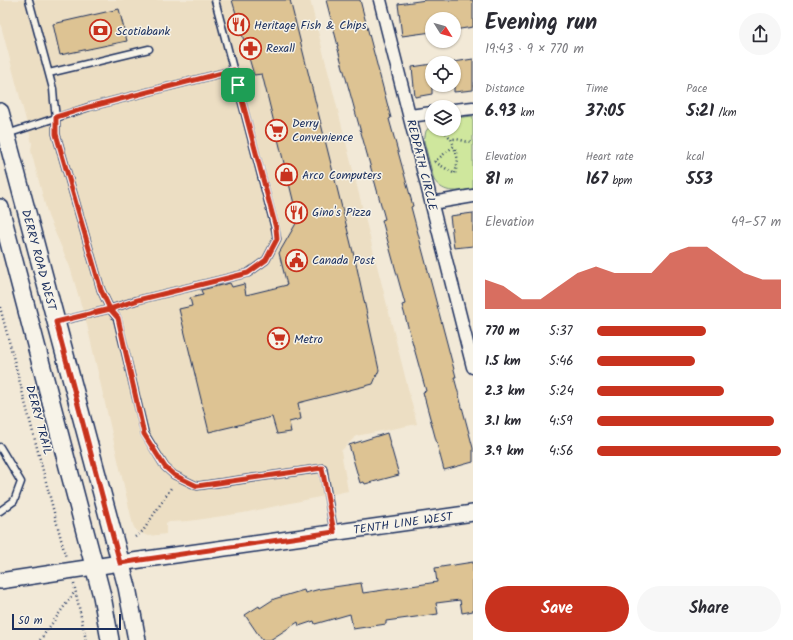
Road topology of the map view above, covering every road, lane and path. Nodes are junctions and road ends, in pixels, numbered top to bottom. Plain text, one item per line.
1 (29, 0) edge
2 (215, 0) edge
3 (380, 0) edge
4 (149, 48) dead end
5 (234, 70) junction
6 (49, 73) junction
7 (473, 108) edge
8 (461, 109) edge
9 (0, 112) edge
10 (425, 114) edge
11 (410, 116) junction
12 (56, 117) junction
13 (6, 134) junction
14 (448, 136) edge
15 (451, 139) junction
16 (473, 143) edge
17 (454, 146) junction
18 (473, 196) edge
19 (432, 203) junction
20 (0, 208) edge
21 (0, 307) edge
22 (110, 309) junction
23 (56, 322) junction
24 (468, 329) edge
25 (473, 367) edge
26 (0, 447) edge
27 (171, 488) dead end
28 (0, 511) edge
29 (473, 513) edge
30 (334, 532) junction
31 (135, 537) dead end
32 (61, 538) dead end
33 (120, 563) junction
34 (94, 567) junction
35 (0, 581) edge
36 (75, 588) dead end
37 (75, 593) junction
38 (40, 640) edge
39 (86, 640) edge
40 (110, 640) edge
41 (137, 640) edge

1 - 6 lane
2 - 5 lane
3 - 11 street, REDPATH CIRCLE
4 - 6 lane
5 - 12 lane
5 - 22 lane
6 - 12 lane
7 - 8 street
9 - 13 main road, DERRY ROAD WEST
10 - 11 street
11 - 19 street, REDPATH CIRCLE
12 - 13 lane
12 - 22 lane
13 - 23 main road, DERRY ROAD WEST
14 - 15 path
15 - 16 path
15 - 17 path
17 - 17 path
18 - 19 street
19 - 24 street, REDPATH CIRCLE
20 - 34 main road, DERRY ROAD WEST
21 - 32 path, DERRY TRAIL
22 - 23 lane
22 - 30 lane
23 - 33 main road, DERRY ROAD WEST
24 - 25 street, REDPATH CIRCLE
26 - 28 lane
27 - 31 path
29 - 30 street, TENTH LINE WEST
30 - 33 street, TENTH LINE WEST
33 - 34 street, TENTH LINE WEST
33 - 41 main road, DERRY ROAD WEST
34 - 35 street, TENTH LINE WEST
34 - 40 main road, DERRY ROAD WEST
36 - 37 path
37 - 38 path
37 - 39 path

